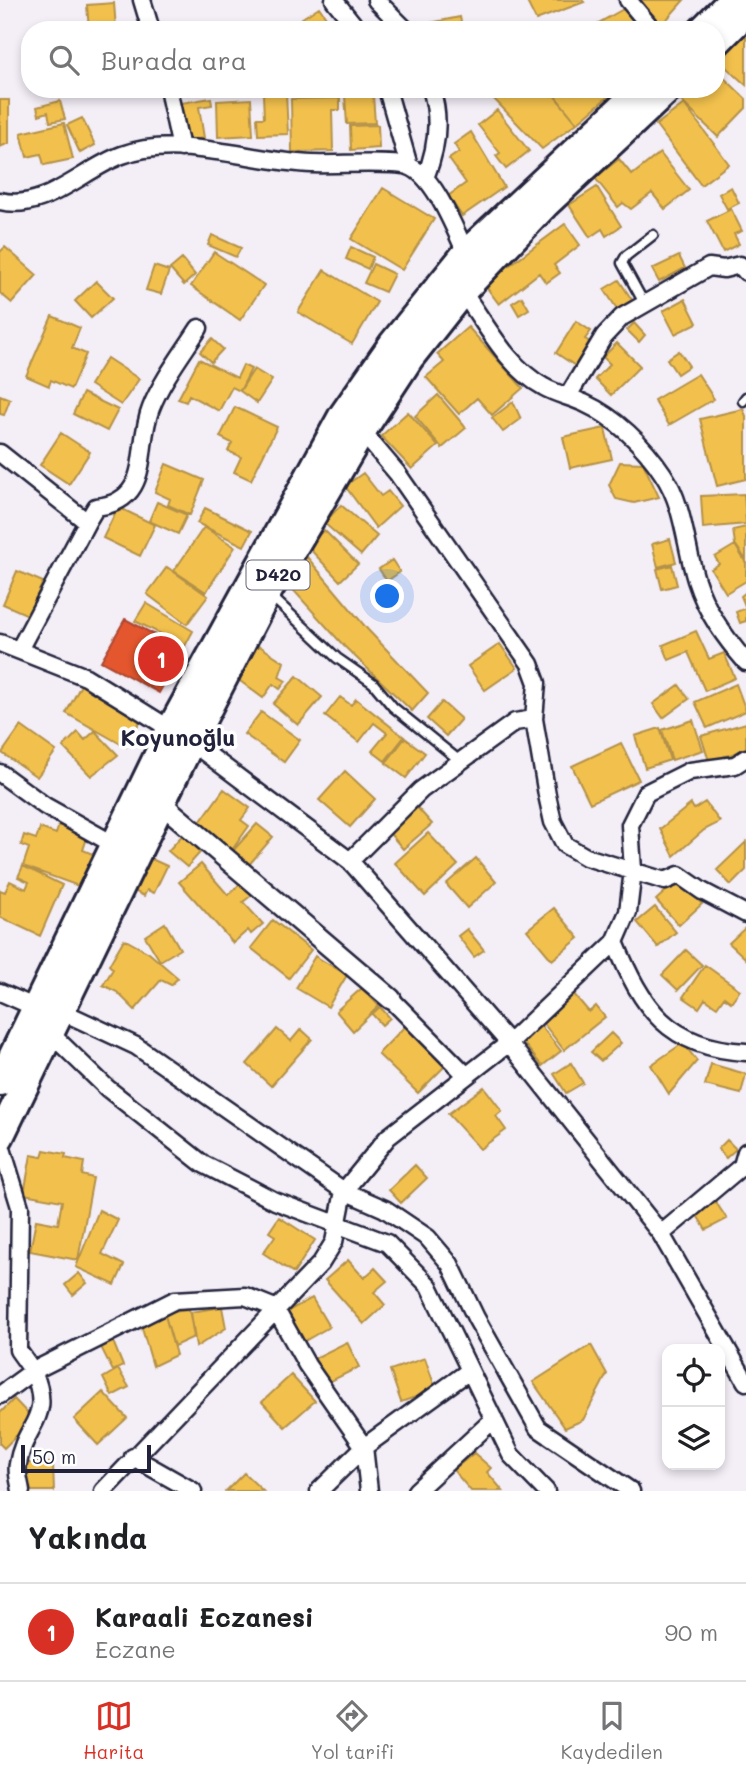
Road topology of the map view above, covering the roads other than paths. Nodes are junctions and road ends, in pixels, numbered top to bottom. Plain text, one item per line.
1 (142, 0) edge
2 (334, 0) edge
3 (376, 0) edge
4 (628, 0) edge
5 (732, 0) edge
6 (746, 13) edge
7 (148, 21) edge
8 (351, 21) edge
9 (397, 21) edge
10 (646, 21) edge
11 (711, 21) edge
12 (725, 34) edge
13 (170, 98) edge
14 (390, 98) edge
15 (432, 98) edge
16 (631, 98) edge
17 (659, 98) edge
18 (181, 148) junction
19 (409, 166) junction
20 (425, 178) junction
21 (2, 205) edge
22 (653, 235) dead end
23 (466, 253) junction
24 (744, 265) edge
25 (457, 283) junction
26 (644, 303) junction
27 (199, 328) dead end
28 (568, 396) junction
29 (353, 423) junction
30 (0, 453) edge
31 (87, 522) junction
32 (268, 592) junction
33 (0, 643) edge
34 (20, 648) junction
35 (746, 662) edge
36 (534, 719) junction
37 (180, 736) junction
38 (746, 758) edge
39 (463, 763) junction
40 (0, 773) edge
41 (161, 803) junction
42 (113, 844) junction
43 (350, 861) junction
44 (633, 870) junction
45 (746, 914) edge
46 (615, 942) junction
47 (0, 992) edge
48 (391, 999) joint
49 (34, 1007) junction
50 (63, 1012) junction
51 (50, 1035) junction
52 (509, 1043) junction
53 (746, 1052) edge
54 (466, 1075) junction
55 (0, 1082) edge
56 (0, 1140) edge
57 (746, 1153) edge
58 (344, 1191) junction
59 (336, 1225) junction
60 (661, 1234) junction
61 (275, 1308) junction
62 (33, 1371) junction
63 (469, 1371) junction
64 (746, 1382) edge
65 (0, 1395) edge
66 (494, 1419) junction
67 (364, 1447) junction
68 (133, 1457) junction
69 (21, 1491) edge
70 (103, 1491) edge
71 (193, 1491) edge
72 (319, 1491) edge
73 (369, 1491) edge
74 (416, 1491) edge
75 (546, 1491) edge
76 (631, 1491) edge

1 - 7 street
2 - 8 street
3 - 9 street
4 - 10 street
5 - 11 highway
6 - 12 highway
13 - 18 street
14 - 19 street
15 - 20 street
16 - 23 highway, D420
17 - 25 highway, D420
18 - 19 street
18 - 21 street
19 - 20 street
20 - 23 street
22 - 26 lane
23 - 25 highway, D420
24 - 26 street
25 - 28 street
25 - 29 highway, D420
26 - 28 street
27 - 31 street
28 - 35 street
29 - 32 highway, D420
29 - 36 street
29 - 37 highway, D420
30 - 31 street
31 - 34 street
32 - 37 highway, D420
32 - 39 lane
33 - 34 street
34 - 37 street
36 - 39 street
36 - 44 street
37 - 41 highway, D420
37 - 42 highway, D420
37 - 43 street
38 - 44 street
39 - 43 street
40 - 42 street
41 - 48 street
41 - 50 highway, D420
42 - 49 highway, D420
43 - 52 street
44 - 45 street
44 - 46 street
46 - 52 street
46 - 53 street
47 - 49 street
48 - 54 street
49 - 50 street
49 - 51 street
49 - 55 highway, D420
50 - 51 highway, D420
50 - 58 street
51 - 56 highway, D420
51 - 59 street
52 - 54 street
52 - 60 street
54 - 58 street
56 - 62 street
57 - 60 street
58 - 59 street
58 - 76 street
59 - 61 street
59 - 63 street
60 - 64 street
61 - 62 street
61 - 67 street
61 - 68 street
62 - 65 street
62 - 69 street
63 - 66 street
63 - 67 street
66 - 74 street
66 - 75 street
67 - 72 street
67 - 73 street
68 - 70 street
68 - 71 street

